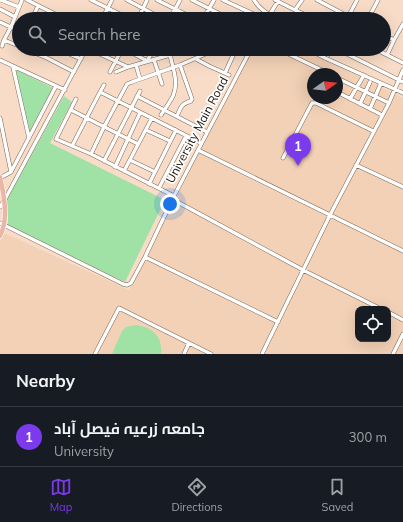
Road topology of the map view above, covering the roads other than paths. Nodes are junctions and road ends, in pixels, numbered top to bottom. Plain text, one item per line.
1 (1, 0) edge
2 (22, 0) edge
3 (27, 0) edge
4 (91, 0) edge
5 (112, 0) edge
6 (127, 0) edge
7 (147, 0) edge
8 (157, 0) edge
9 (180, 0) edge
10 (192, 0) edge
11 (214, 0) edge
12 (223, 0) edge
13 (254, 0) edge
14 (302, 0) edge
15 (317, 0) edge
16 (357, 0) edge
17 (378, 0) edge
18 (277, 1) edge
19 (38, 6) junction
20 (19, 7) junction
21 (108, 8) junction
22 (142, 8) junction
23 (0, 9) edge
24 (176, 9) junction
25 (209, 9) junction
26 (295, 10) junction
27 (17, 12) edge
28 (35, 12) edge
29 (50, 12) edge
30 (106, 12) edge
31 (116, 12) edge
32 (141, 12) edge
33 (150, 12) edge
34 (174, 12) edge
35 (182, 12) edge
36 (207, 12) edge
37 (215, 12) edge
38 (249, 12) edge
39 (264, 12) edge
40 (271, 12) edge
41 (299, 12) edge
42 (337, 12) edge
43 (350, 12) edge
44 (372, 12) edge
45 (12, 15) edge
46 (0, 22) edge
47 (403, 24) edge
48 (11, 27) joint
49 (391, 38) edge
50 (4, 40) junction
51 (394, 40) junction
52 (12, 43) edge
53 (2, 46) dead end
54 (391, 46) edge
55 (42, 56) edge
56 (74, 56) edge
57 (83, 56) edge
58 (104, 56) edge
59 (119, 56) edge
60 (137, 56) edge
61 (150, 56) edge
62 (167, 56) edge
63 (170, 56) edge
64 (202, 56) edge
65 (233, 56) edge
66 (247, 56) edge
67 (293, 56) edge
68 (321, 56) edge
69 (350, 56) edge
70 (389, 56) edge
71 (81, 59) junction
72 (196, 59) junction
73 (0, 60) edge
74 (154, 60) junction
75 (116, 61) junction
76 (403, 63) edge
77 (136, 65) junction
78 (180, 65) junction
79 (13, 67) junction
80 (128, 67) junction
81 (173, 68) junction
82 (318, 68) edge
83 (403, 70) edge
84 (74, 72) junction
85 (110, 72) dead end
86 (116, 72) dead end
87 (158, 73) junction
88 (225, 73) junction
89 (230, 75) dead end
90 (364, 75) junction
91 (140, 79) junction
92 (398, 80) junction
93 (343, 81) edge
94 (370, 82) dead end
95 (403, 82) edge
96 (381, 83) junction
97 (104, 84) dead end
98 (162, 84) dead end
99 (56, 86) junction
100 (357, 87) junction
101 (394, 89) junction
102 (65, 90) junction
103 (140, 91) dead end
104 (100, 92) junction
105 (366, 92) junction
106 (403, 93) edge
107 (343, 95) edge
108 (137, 96) junction
109 (375, 96) junction
110 (76, 99) dead end
111 (350, 99) junction
112 (118, 101) junction
113 (389, 103) junction
114 (360, 104) junction
115 (131, 108) junction
116 (370, 109) junction
117 (71, 110) junction
118 (164, 110) junction
119 (140, 113) junction
120 (161, 115) dead end
121 (382, 115) junction
122 (177, 116) junction
123 (0, 118) edge
124 (87, 118) junction
125 (152, 118) junction
126 (104, 127) junction
127 (146, 130) junction
128 (176, 130) junction
129 (373, 131) junction
130 (207, 132) junction
131 (117, 133) junction
132 (186, 136) junction
133 (29, 138) junction
134 (128, 139) junction
135 (170, 141) junction
136 (201, 143) junction
137 (138, 144) junction
138 (72, 146) junction
139 (198, 150) junction
140 (91, 154) junction
141 (284, 158) dead end
142 (130, 160) junction
143 (104, 161) junction
144 (356, 165) junction
145 (115, 167) junction
146 (124, 171) junction
147 (11, 172) junction
148 (155, 172) junction
149 (0, 177) edge
150 (149, 184) junction
151 (403, 187) edge
152 (159, 188) junction
153 (173, 198) junction
154 (4, 201) junction
155 (0, 207) edge
156 (330, 215) junction
157 (2, 224) edge
158 (0, 236) edge
159 (403, 251) edge
160 (145, 257) junction
161 (303, 270) junction
162 (375, 306) edge
163 (391, 314) edge
164 (403, 320) edge
165 (278, 322) junction
166 (403, 334) edge
167 (189, 343) junction
168 (95, 354) edge
169 (184, 354) edge
170 (211, 354) edge
171 (262, 354) edge
172 (393, 354) edge

1 - 20 street
2 - 20 street
3 - 19 street
4 - 21 street
5 - 21 street
6 - 22 street
7 - 22 street
8 - 24 street
9 - 24 street
10 - 25 street
11 - 25 street
12 - 38 street
13 - 39 street
14 - 26 street
15 - 42 street
16 - 43 street
17 - 44 street
18 - 26 street
18 - 40 street
19 - 28 street
19 - 29 street
20 - 27 street
21 - 30 street
21 - 31 street
22 - 32 street
22 - 33 street
23 - 45 street
24 - 34 street
24 - 35 street
25 - 36 street
25 - 37 street
26 - 41 street
46 - 48 street
47 - 51 street
48 - 50 street
49 - 51 street
50 - 52 street
50 - 53 street
51 - 54 street
55 - 84 street
56 - 71 street
57 - 71 street
58 - 75 street
59 - 75 street
60 - 61 street
62 - 74 street
63 - 81 street
64 - 72 street
65 - 88 street
66 - 130 street, University Main Road
67 - 82 street
68 - 90 street
69 - 92 street
70 - 76 street
71 - 84 street
72 - 78 street
72 - 88 street
73 - 79 street
74 - 77 street
74 - 87 street
75 - 80 street
75 - 85 street
77 - 80 street
77 - 91 street
78 - 81 street
78 - 122 street
79 - 99 street
79 - 133 street
80 - 86 street
81 - 87 street
81 - 118 street
83 - 92 street
84 - 102 street
87 - 91 street
87 - 98 street
88 - 89 street
90 - 96 street
90 - 100 street
91 - 112 street
92 - 95 street
92 - 101 street
93 - 100 street
94 - 105 street
96 - 101 street
96 - 109 street
97 - 104 street
99 - 102 street
99 - 133 street
100 - 105 street
100 - 111 street
101 - 106 street
101 - 113 street
102 - 154 street
103 - 108 street
104 - 112 street
104 - 124 street
105 - 109 street
105 - 114 street
107 - 111 street
108 - 115 street
108 - 118 street
109 - 113 street
109 - 116 street
110 - 117 street
111 - 114 street
112 - 115 street
112 - 126 street
113 - 121 street
114 - 116 street
115 - 119 street
115 - 131 street
116 - 121 street
117 - 124 street
117 - 138 street
118 - 120 street
118 - 122 street
119 - 125 street
119 - 134 street
121 - 129 street
122 - 130 street
123 - 147 street
124 - 126 street
124 - 138 street
125 - 127 street
125 - 128 street
126 - 131 street
126 - 140 street
127 - 135 street
127 - 137 street
128 - 132 street
128 - 135 street
129 - 141 street
129 - 144 street
130 - 136 street, University Main Road
131 - 134 street
131 - 143 street
132 - 136 street
132 - 152 street
133 - 147 street
134 - 137 street
134 - 145 street
135 - 148 street
136 - 139 street, University Main Road
137 - 142 street
138 - 140 street
139 - 153 street, University Main Road
139 - 156 street
140 - 143 street
142 - 146 street
142 - 148 street
143 - 145 street
144 - 151 street
144 - 156 street
145 - 146 street
146 - 150 street
147 - 149 street
148 - 150 street
149 - 154 main road
150 - 152 street
152 - 153 street
153 - 160 street, University Main Road
153 - 161 street
154 - 155 street
154 - 157 main road
156 - 159 street
156 - 161 street
157 - 158 main road
157 - 160 street, University Main Road
160 - 165 street
161 - 162 street
161 - 165 street
163 - 164 street
165 - 171 street
166 - 172 street
167 - 168 street
167 - 169 street
167 - 170 street

